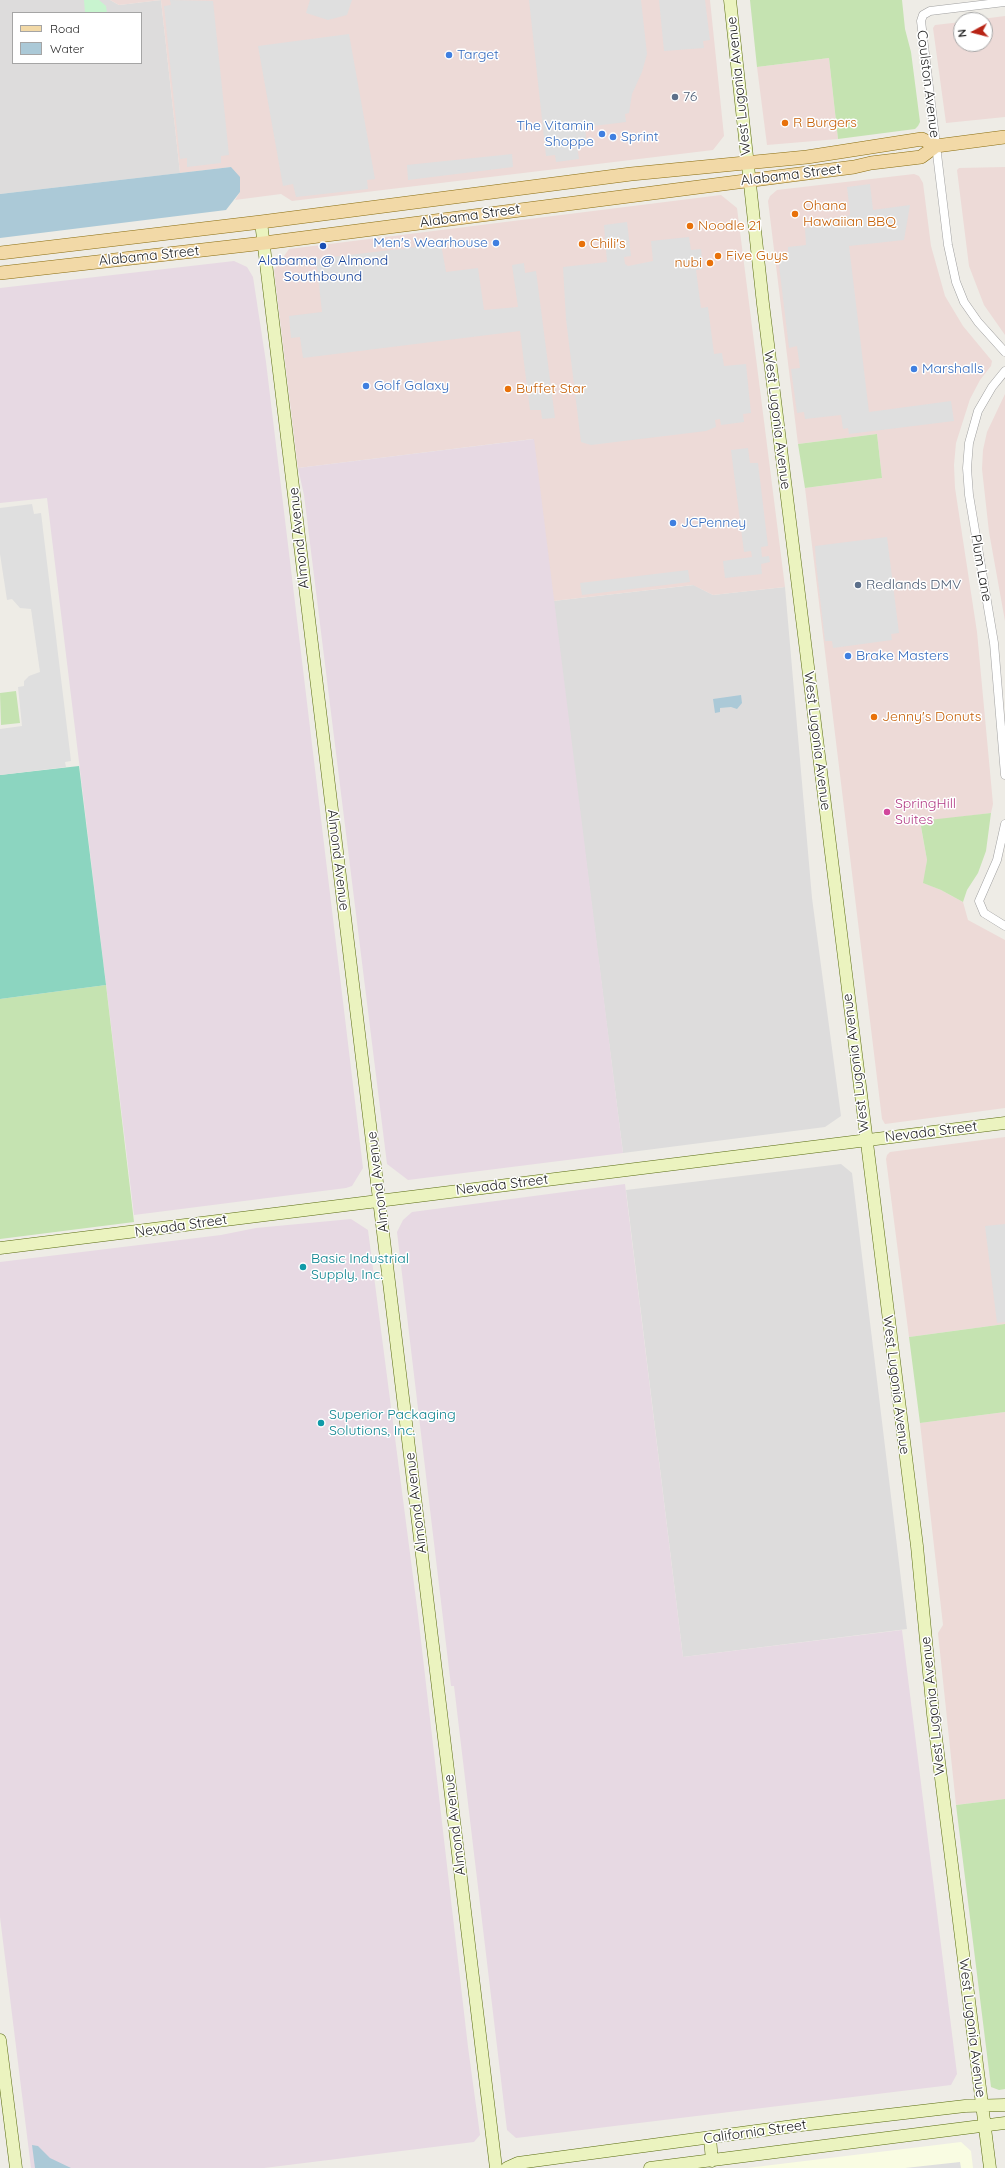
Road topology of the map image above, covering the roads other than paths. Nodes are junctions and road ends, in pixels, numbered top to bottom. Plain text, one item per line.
1 (730, 0) edge
2 (1005, 2) edge
3 (1005, 136) edge
4 (936, 146) junction
5 (747, 164) junction
6 (749, 181) junction
7 (261, 222) junction
8 (264, 243) junction
9 (0, 253) edge
10 (0, 273) edge
11 (1005, 352) edge
12 (1005, 371) edge
13 (1005, 775) edge
14 (1005, 824) edge
15 (1005, 926) edge
16 (1005, 1123) edge
17 (865, 1140) junction
18 (380, 1200) junction
19 (0, 1248) edge
20 (0, 2040) edge
21 (1005, 2105) edge
22 (982, 2106) junction
23 (1005, 2123) edge
24 (984, 2126) junction
25 (710, 2138) junction
26 (712, 2161) junction
27 (16, 2168) edge
28 (496, 2168) edge
29 (507, 2168) edge
30 (650, 2168) edge
31 (990, 2168) edge

1 - 5 street, West Lugonia Avenue
2 - 4 street, Coulston Avenue
3 - 4 main road, Alabama Street
4 - 5 main road, Alabama Street
4 - 6 main road, Alabama Street
4 - 11 street, Coulston Avenue
5 - 6 street, West Lugonia Avenue
5 - 7 main road, Alabama Street
6 - 8 main road, Alabama Street
6 - 17 street, West Lugonia Avenue
7 - 8 street, Almond Avenue
7 - 9 main road, Alabama Street
8 - 10 main road, Alabama Street
8 - 18 street, Almond Avenue
12 - 13 street, Plum Lane
14 - 15 street
16 - 17 street, Nevada Street
17 - 18 street, Nevada Street
17 - 22 street, West Lugonia Avenue
18 - 19 street, Nevada Street
18 - 28 street, Almond Avenue
20 - 27 street
21 - 22 street, California Street
22 - 24 street, West Lugonia Avenue
22 - 25 street, California Street
23 - 24 street, California Street
24 - 26 street, California Street
24 - 31 street, West Lugonia Avenue
25 - 26 street
25 - 29 street, California Street
26 - 30 street, California Street

